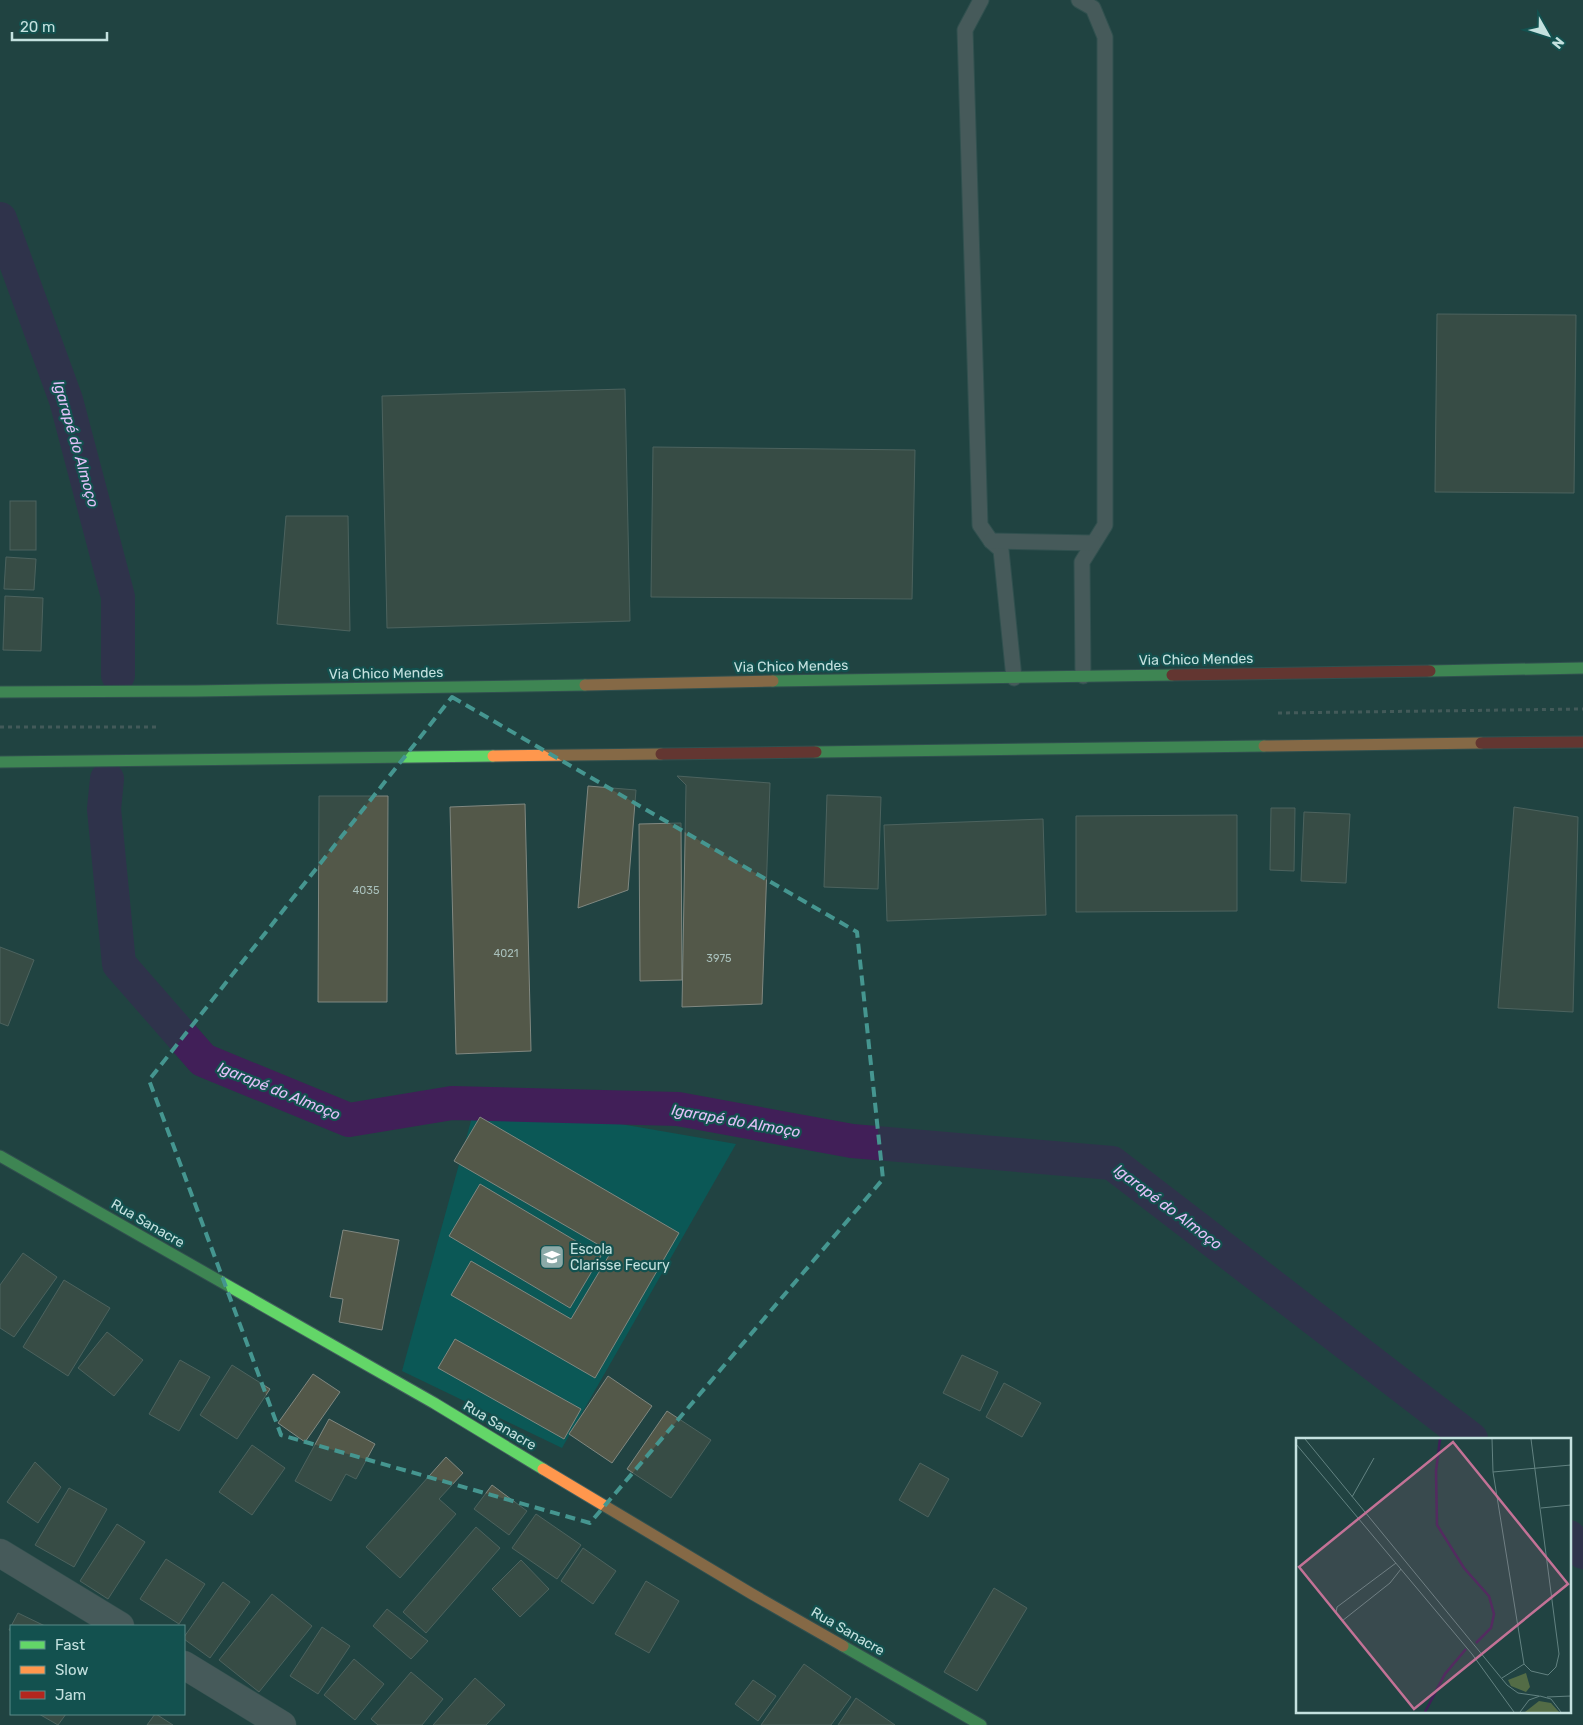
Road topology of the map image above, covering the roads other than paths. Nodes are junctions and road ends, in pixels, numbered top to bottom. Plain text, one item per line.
1 (981, 0) edge
2 (1079, 0) edge
3 (991, 541) junction
4 (1093, 544) junction
5 (1583, 668) edge
6 (1084, 676) junction
7 (1014, 678) junction
8 (0, 692) edge
9 (1583, 742) edge
10 (0, 762) edge
11 (0, 1156) edge
12 (0, 1554) edge
13 (118, 1625) edge
14 (185, 1666) edge
15 (282, 1725) edge
16 (981, 1725) edge

1 - 3 lane
2 - 4 lane
3 - 4 lane
3 - 7 lane
4 - 6 lane
5 - 6 main road, Via Chico Mendes
6 - 7 main road, Via Chico Mendes
7 - 8 main road, Via Chico Mendes
9 - 10 main road
11 - 16 main road, Rua Sanacre
12 - 13 street
14 - 15 street

